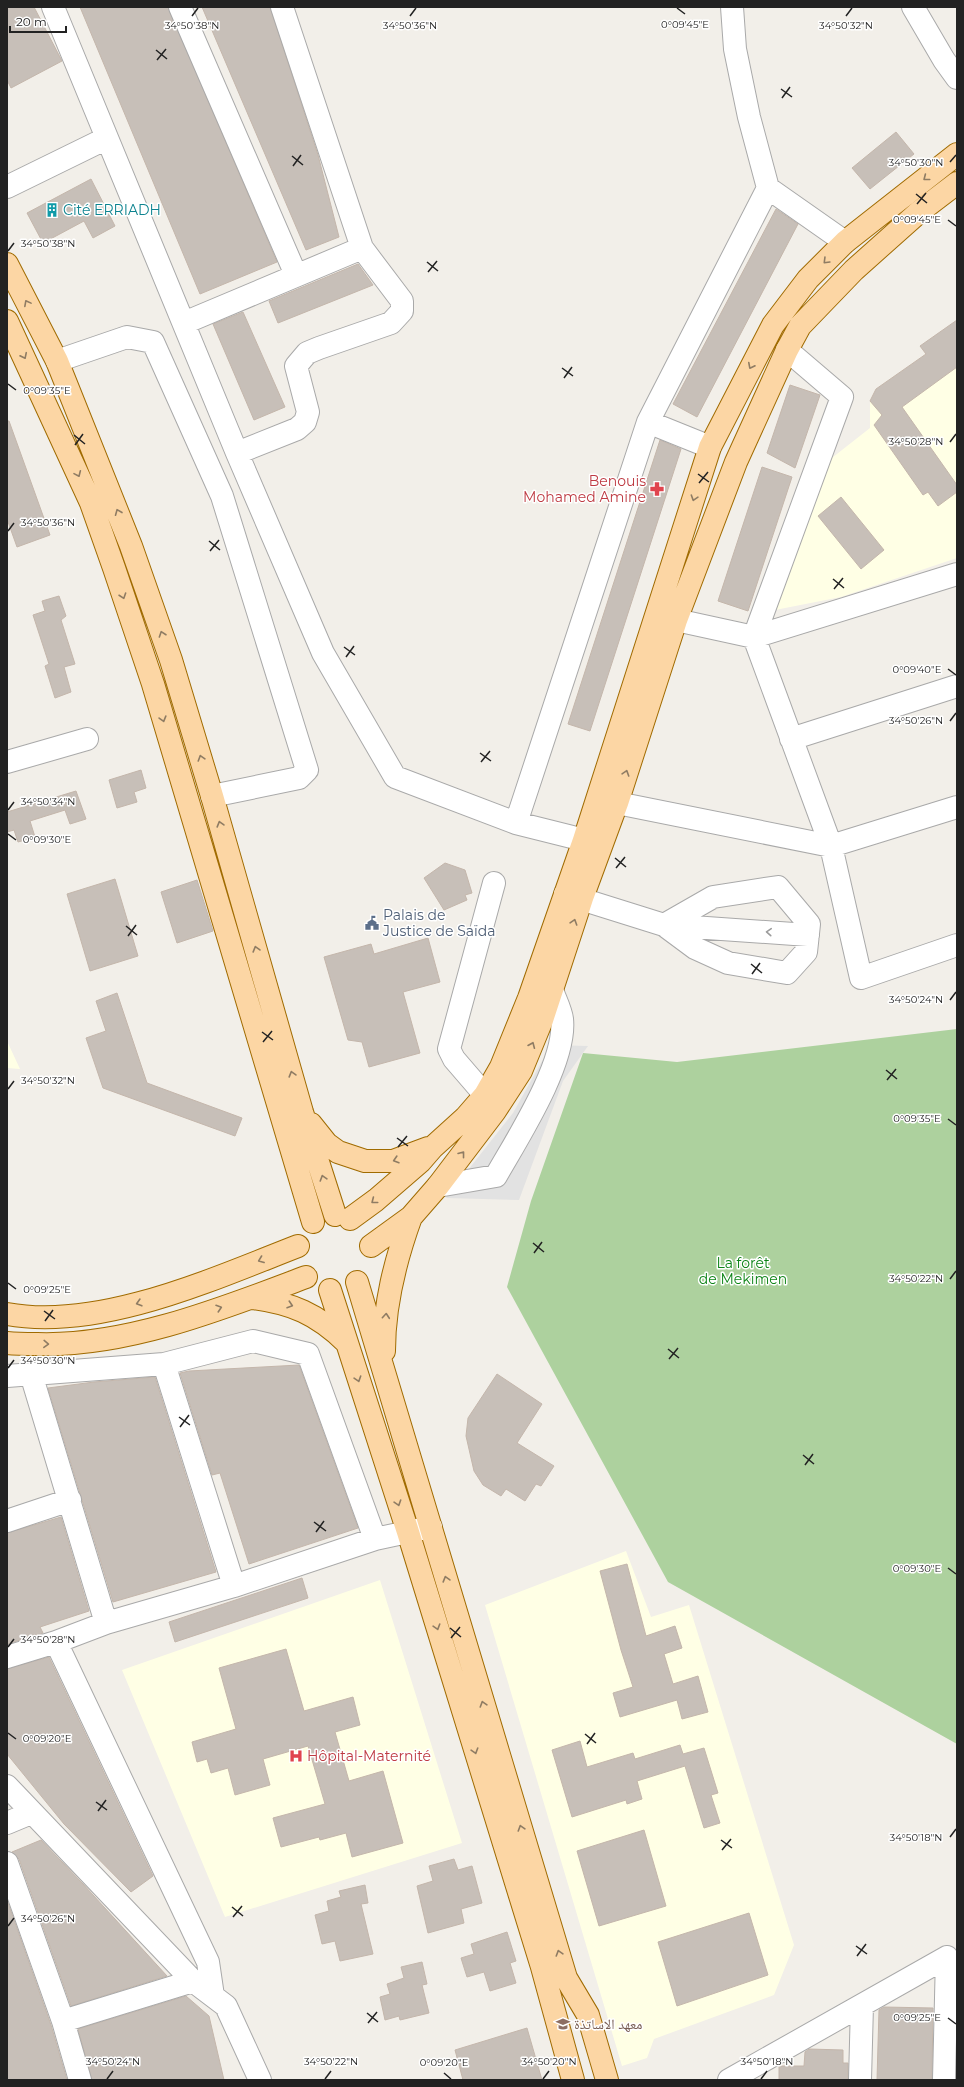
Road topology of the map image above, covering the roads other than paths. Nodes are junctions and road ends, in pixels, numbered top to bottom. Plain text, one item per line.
1 (53, 7) edge
2 (180, 7) edge
3 (282, 7) edge
4 (732, 7) edge
5 (913, 7) edge
6 (950, 55) edge
7 (957, 78) edge
8 (107, 138) junction
9 (957, 154) edge
10 (957, 183) edge
11 (7, 187) edge
12 (768, 188) junction
13 (845, 242) junction
14 (362, 248) junction
15 (7, 264) edge
16 (296, 275) junction
17 (7, 321) edge
18 (184, 323) junction
19 (787, 350) junction
20 (57, 361) junction
21 (648, 422) junction
22 (710, 447) junction
23 (237, 453) junction
24 (957, 574) edge
25 (676, 620) junction
26 (754, 637) junction
27 (957, 686) edge
28 (87, 739) dead end
29 (791, 739) junction
30 (7, 762) edge
31 (212, 796) junction
32 (616, 803) junction
33 (957, 807) edge
34 (516, 823) junction
35 (584, 840) junction
36 (831, 846) junction
37 (494, 883) dead end
38 (574, 896) junction
39 (664, 925) junction
40 (808, 935) junction
41 (957, 945) edge
42 (552, 990) junction
43 (484, 1095) junction
44 (302, 1112) junction
45 (433, 1147) junction
46 (438, 1186) junction
47 (343, 1217) junction
48 (411, 1217) junction
49 (313, 1222) junction
50 (298, 1246) junction
51 (371, 1246) junction
52 (306, 1277) junction
53 (357, 1282) junction
54 (330, 1290) junction
55 (252, 1298) junction
56 (7, 1314) edge
57 (346, 1342) junction
58 (7, 1343) edge
59 (164, 1364) junction
60 (384, 1368) junction
61 (31, 1374) junction
62 (7, 1376) edge
63 (70, 1500) junction
64 (7, 1521) edge
65 (431, 1527) junction
66 (408, 1532) junction
67 (375, 1538) junction
68 (234, 1586) junction
69 (106, 1623) junction
70 (56, 1642) junction
71 (7, 1657) edge
72 (7, 1786) edge
73 (31, 1813) junction
74 (7, 1823) edge
75 (7, 1863) edge
76 (542, 1967) junction
77 (566, 1978) junction
78 (193, 1981) junction
79 (213, 1996) junction
80 (862, 2005) junction
81 (63, 2021) junction
82 (80, 2080) edge
83 (260, 2080) edge
84 (573, 2080) edge
85 (583, 2080) edge
86 (594, 2080) edge
87 (607, 2080) edge
88 (729, 2080) edge
89 (860, 2080) edge
90 (944, 2080) edge

1 - 8 street
2 - 16 street
3 - 14 street
4 - 12 street
5 - 6 street
6 - 7 street
8 - 11 street
8 - 18 street
9 -> 13 main road
10 - 19 main road
12 - 13 street
12 - 21 street
13 -> 22 main road
14 - 16 street
14 - 23 street
20 -> 15 main road
16 - 18 street
17 -> 49 main road
18 - 23 street
19 - 25 main road
19 - 26 street
31 -> 20 main road
20 - 31 street
21 - 22 street
21 - 34 street
22 -> 35 main road
23 - 34 street
24 - 26 street
25 - 26 street
32 -> 25 main road
26 - 29 street
27 - 29 street
28 - 30 street
29 - 36 street
44 -> 31 main road
32 - 36 street
32 - 38 main road
33 - 36 street
34 - 35 street
35 - 38 main road
36 - 41 street
37 - 43 street
38 - 39 street
42 -> 38 main road
38 - 43 main road
40 -> 39 street
39 - 40 street
39 - 40 street
46 -> 42 main road
42 - 46 street
43 - 45 main road
45 -> 44 main road
47 -> 44 main road
45 -> 47 main road
46 - 48 main road
47 - 49 main road
47 - 51 main road
48 - 51 main road
60 -> 48 main road
49 - 50 main road
50 - 52 main road
50 -> 56 main road
51 - 53 main road
52 - 54 main road
52 - 55 main road
53 - 54 main road
53 - 60 main road
54 - 57 main road
55 -> 57 main road
58 -> 55 main road
57 -> 66 main road
59 - 61 street
59 - 67 street
59 - 68 street
60 - 65 main road
61 - 62 street
61 - 63 street
63 - 64 street
63 - 69 street
65 - 66 street
77 -> 65 main road
66 - 67 street
66 -> 76 main road
67 - 68 street
68 - 69 street
69 - 70 street
70 - 71 street
70 - 79 street
72 - 73 street
73 - 74 street
73 - 78 street
75 - 81 street
76 - 84 main road
76 - 85 main road
77 - 86 main road
77 - 87 main road
78 - 79 street
78 - 81 street
79 - 83 street
80 - 88 street
80 - 89 street
80 - 90 street
81 - 82 street

